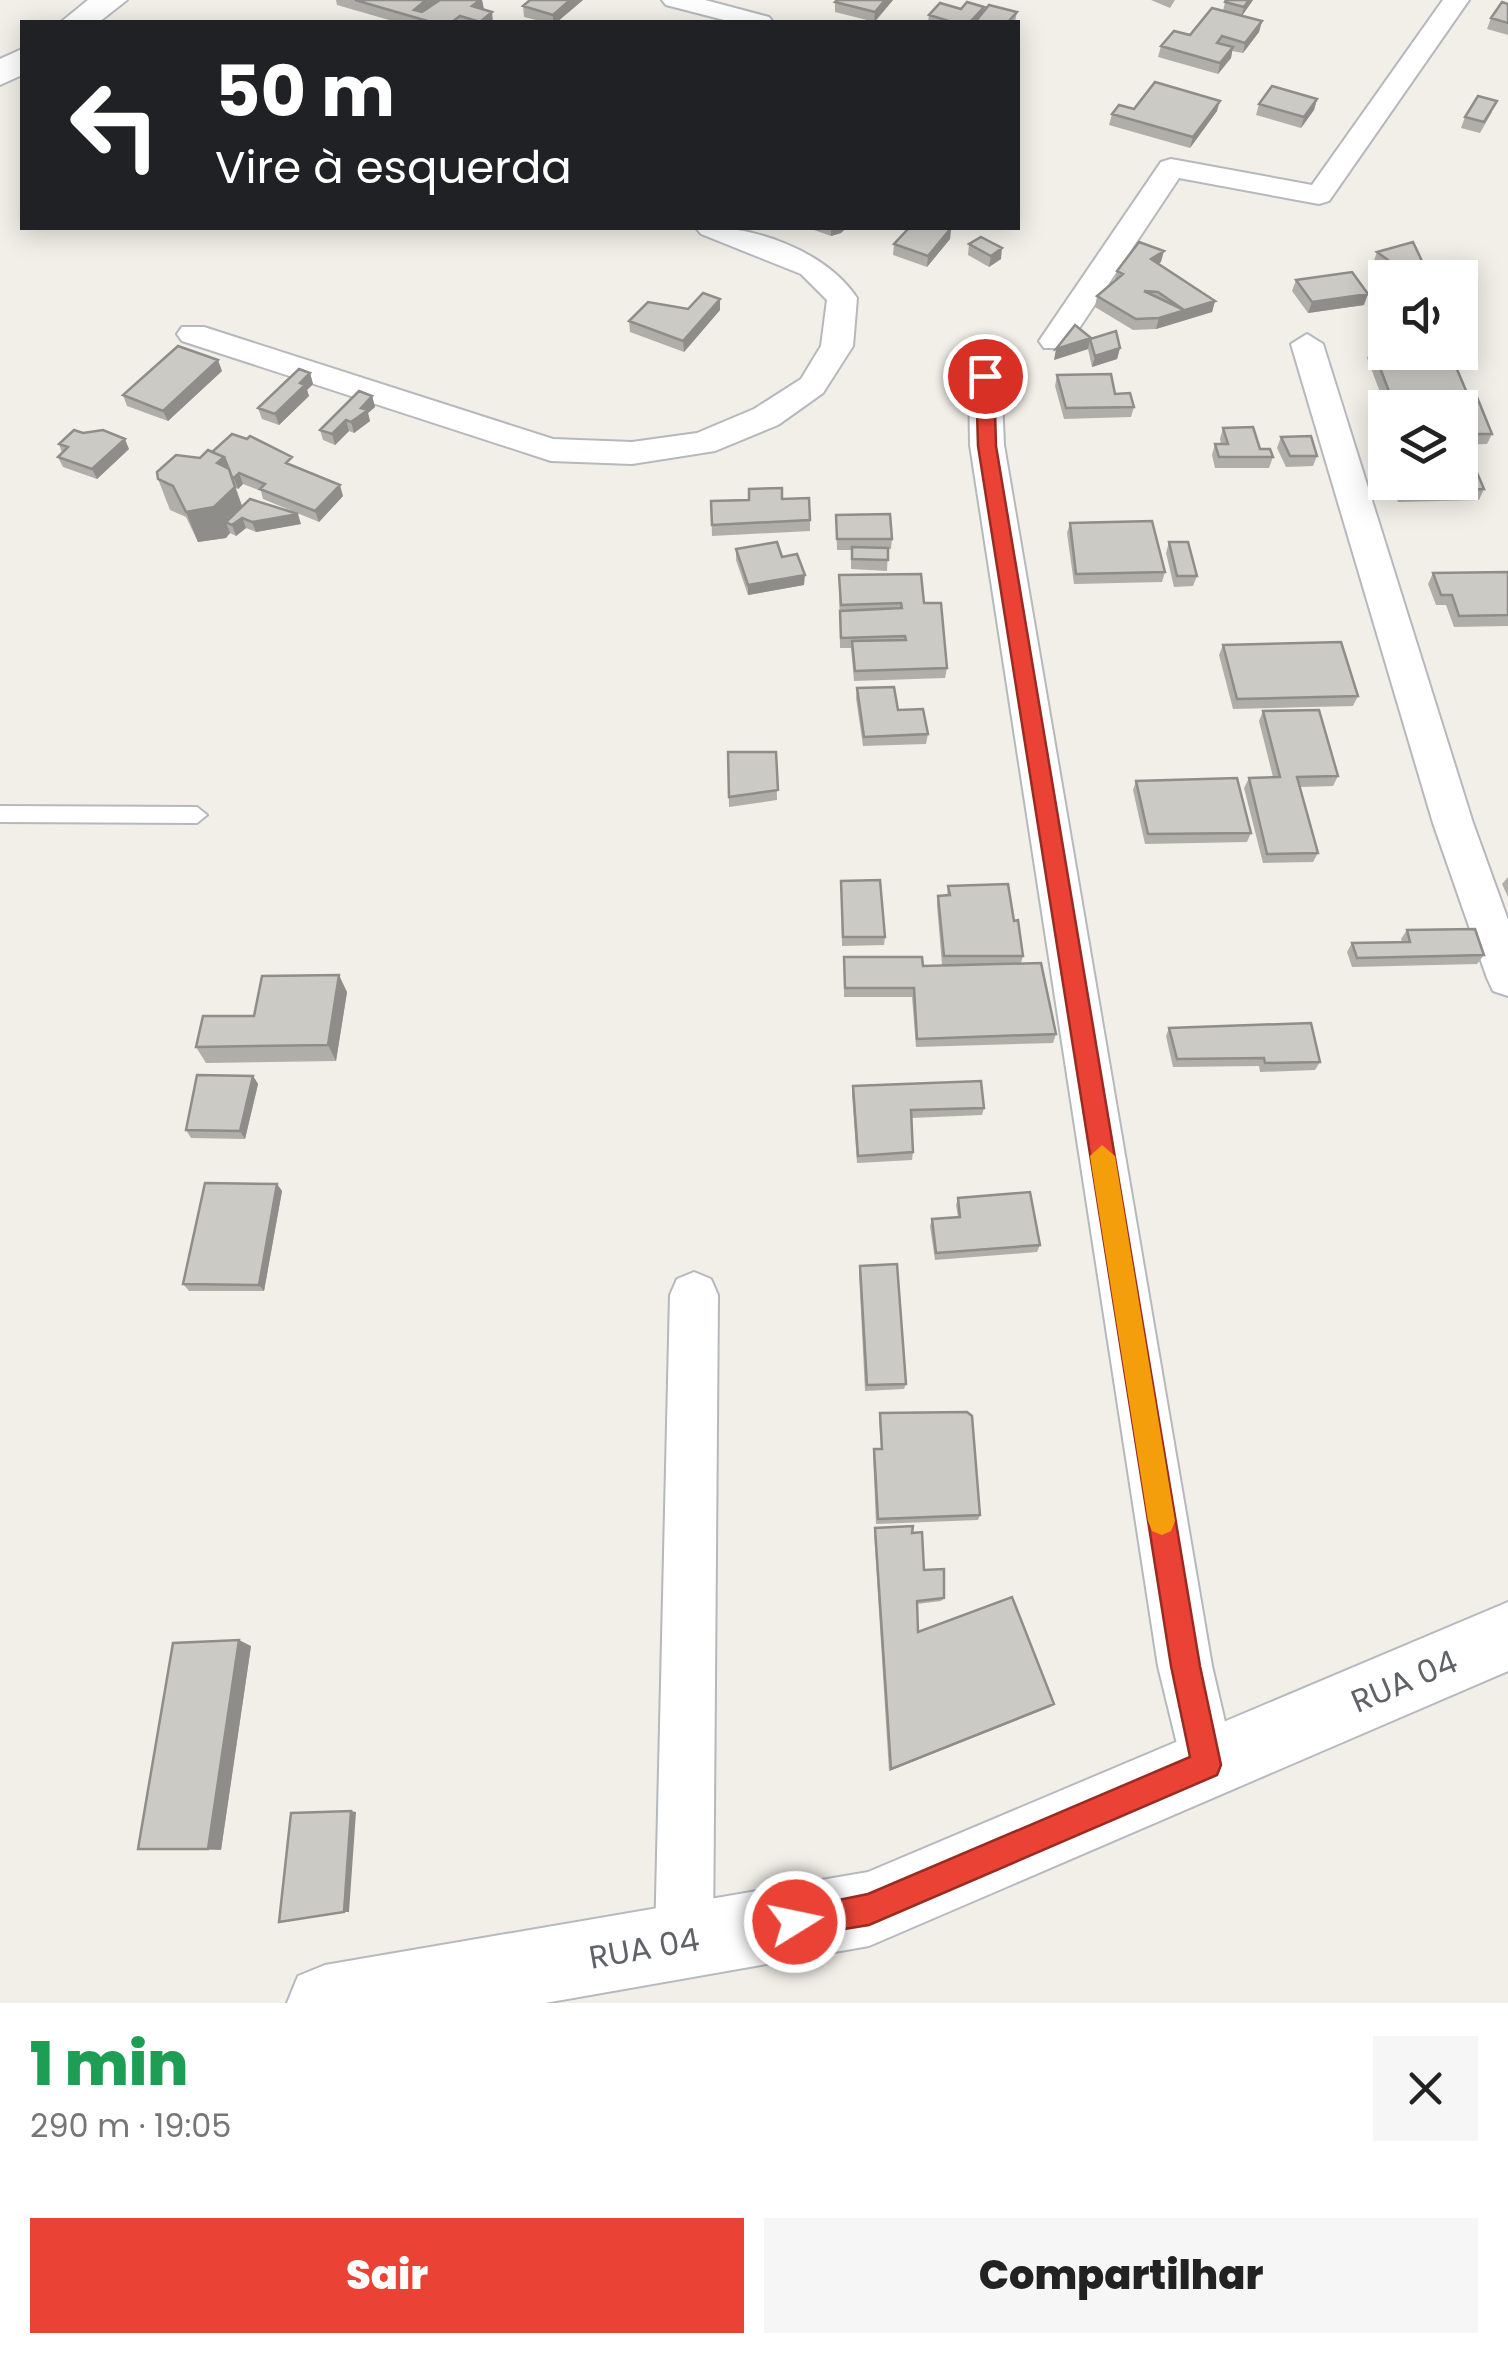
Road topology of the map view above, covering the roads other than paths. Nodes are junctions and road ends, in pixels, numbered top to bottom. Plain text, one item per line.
1 (110, 0) edge
2 (676, 0) edge
3 (1456, 0) edge
4 (80, 20) edge
5 (752, 20) edge
6 (717, 230) edge
7 (194, 334) dead end
8 (1054, 342) dead end
9 (1307, 344) dead end
10 (985, 376) dead end
11 (0, 814) edge
12 (197, 815) dead end
13 (1508, 978) edge
14 (694, 1296) dead end
15 (1507, 1638) edge
16 (1206, 1765) junction
17 (684, 1940) junction
18 (325, 2003) edge

1 - 4 street
2 - 5 street
3 - 8 street
6 - 7 street
9 - 13 street
10 - 16 street
11 - 12 lane
14 - 17 street
15 - 16 street, RUA 04
16 - 17 street, RUA 04
17 - 18 street, RUA 04

